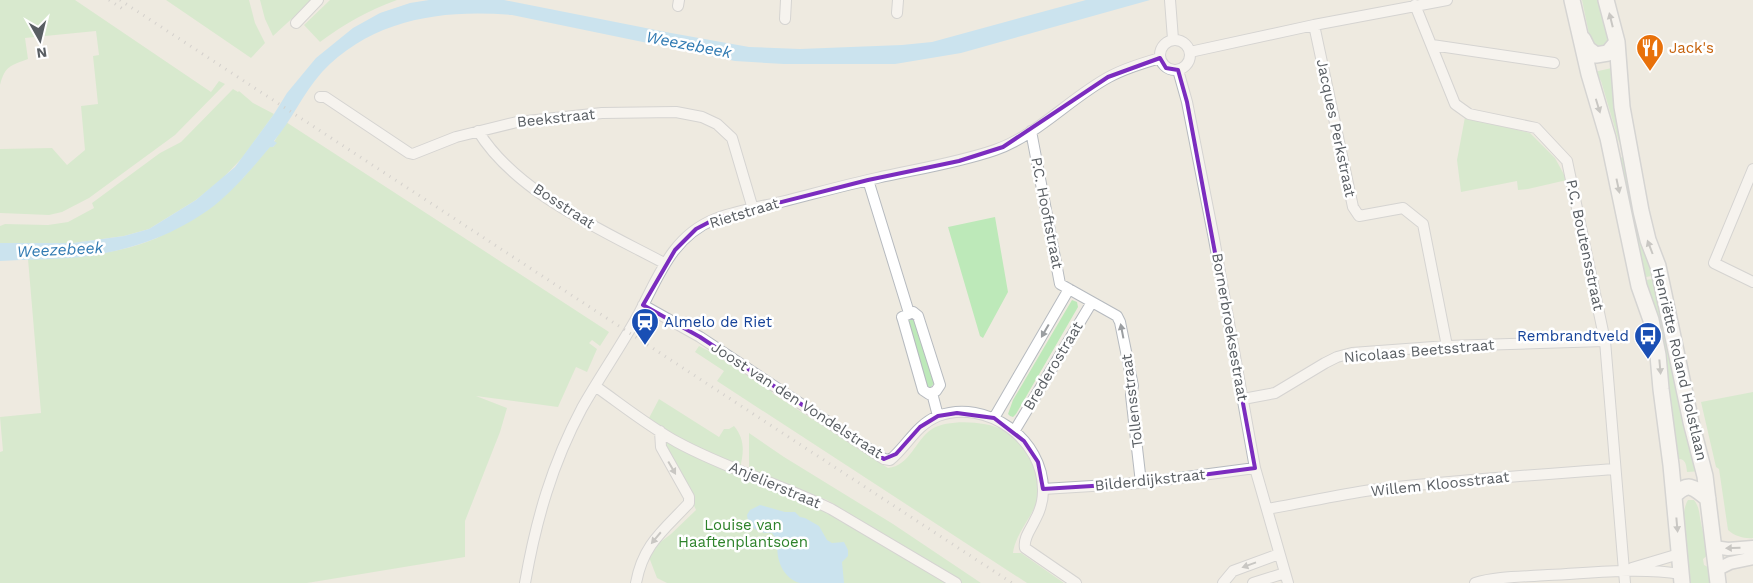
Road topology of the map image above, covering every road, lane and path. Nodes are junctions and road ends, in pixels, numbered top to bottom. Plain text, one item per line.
1 (318, 0) edge
2 (786, 0) edge
3 (898, 0) edge
4 (1447, 0) edge
5 (1572, 0) edge
6 (1606, 0) edge
7 (1170, 1) edge
8 (1400, 4) edge
9 (1415, 5) junction
10 (897, 13) dead end
11 (785, 19) dead end
12 (296, 23) dead end
13 (1314, 25) junction
14 (1579, 31) junction
15 (1173, 39) junction
16 (1617, 42) junction
17 (1432, 45) junction
18 (1190, 52) junction
19 (1160, 58) junction
20 (1554, 63) dead end
21 (1178, 70) junction
22 (320, 97) dead end
23 (478, 131) junction
24 (1031, 132) junction
25 (1753, 169) edge
26 (868, 180) junction
27 (754, 209) junction
28 (664, 263) junction
29 (1753, 282) edge
30 (1069, 289) junction
31 (1092, 302) junction
32 (644, 305) junction
33 (909, 313) junction
34 (1605, 341) junction
35 (1447, 346) junction
36 (595, 386) junction
37 (932, 393) junction
38 (1244, 399) junction
39 (938, 416) junction
40 (994, 418) junction
41 (1015, 430) junction
42 (660, 431) junction
43 (1255, 468) junction
44 (1615, 469) junction
45 (1141, 483) junction
46 (1043, 489) junction
47 (1674, 496) junction
48 (1708, 498) junction
49 (1266, 509) junction
50 (1714, 547) junction
51 (1753, 547) edge
52 (1279, 554) junction
53 (1679, 554) junction
54 (1753, 558) edge
55 (1624, 571) junction
56 (1284, 573) junction
57 (1717, 576) edge
58 (1682, 579) edge
59 (1508, 580) edge
60 (525, 583) edge
61 (636, 583) edge
62 (956, 583) edge
63 (1076, 583) edge
64 (1223, 583) edge
65 (1253, 583) edge
66 (1288, 583) edge
67 (1475, 583) edge
68 (1626, 583) edge

1 - 12 street
2 - 11 street
3 - 10 street
4 - 9 street
5 - 14 main road, Henriëtte Roland Holstlaan
16 -> 6 main road, Henriëtte Roland Holstlaan
7 - 15 street
8 - 9 street
8 - 13 street
9 - 17 street, P.C. Boutensstraat
13 - 18 street
13 - 35 street, Jacques Perkstraat
14 - 16 main road
14 -> 47 main road, Henriëtte Roland Holstlaan
15 - 18 street
15 - 19 street
48 -> 16 main road, Henriëtte Roland Holstlaan
17 - 20 street
17 - 34 street, P.C. Boutensstraat
18 - 21 street
19 - 21 street
19 - 24 street, Rietstraat
21 - 38 street, Bornerbroeksestraat
22 - 23 street, Beekstraat
23 - 27 street, Beekstraat
23 - 28 street, Bosstraat
24 - 26 street, Rietstraat
24 - 30 street, P.C. Hooftstraat
25 - 29 street
26 - 27 street, Rietstraat
26 - 33 street
27 - 28 street, Rietstraat
28 - 32 street, Rietstraat
30 - 31 street, Tollensstraat
30 -> 40 street, Brederostraat
31 - 41 street, Brederostraat
45 -> 31 street, Tollensstraat
32 - 36 street, Rietstraat
32 - 39 street, Joost van den Vondelstraat
33 - 37 street
33 - 37 street
34 - 35 street, Nicolaas Beetsstraat
34 - 44 street, P.C. Boutensstraat
35 - 38 street, Nicolaas Beetsstraat
36 - 42 street, Anjelierstraat
36 - 60 street, Rietstraat
37 - 39 street
38 - 43 street, Bornerbroeksestraat
39 - 40 street, Joost van den Vondelstraat
40 - 41 street, Joost van den Vondelstraat
41 - 46 street, Joost van den Vondelstraat
42 -> 61 street
42 - 62 street, Anjelierstraat
43 - 45 street, Bilderdijkstraat
43 - 49 street, Bornerbroeksestraat
44 - 49 street, Willem Kloosstraat
44 - 55 street, P.C. Boutensstraat
45 - 46 street, Bilderdijkstraat
46 - 63 street, Joost van den Vondelstraat
47 - 48 main road
47 -> 53 main road, Henriëtte Roland Holstlaan
48 - 50 main road, Henriëtte Roland Holstlaan
49 - 52 street, Bornerbroeksestraat
51 -> 50 street
50 - 57 main road, Henriëtte Roland Holstlaan
52 - 56 street, Bornerbroeksestraat
52 -> 64 street
53 - 55 street
53 - 58 main road, Henriëtte Roland Holstlaan
54 - 57 street
55 - 58 street
55 - 59 street
55 - 68 street, P.C. Boutensstraat
56 - 65 street
56 - 66 street, Bornerbroeksestraat
59 - 67 street

